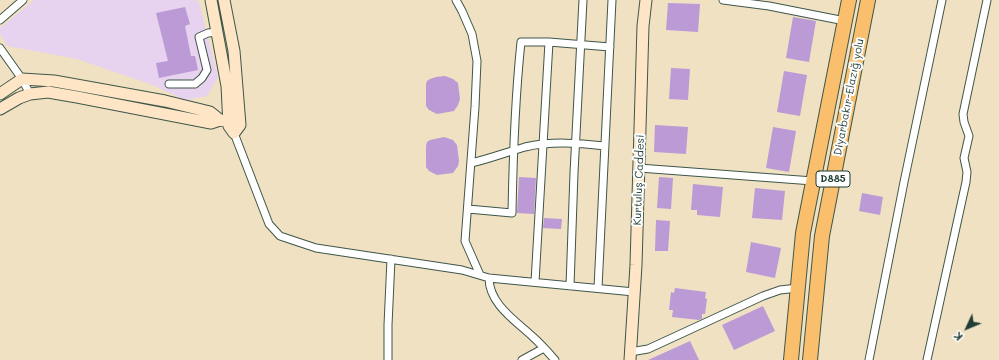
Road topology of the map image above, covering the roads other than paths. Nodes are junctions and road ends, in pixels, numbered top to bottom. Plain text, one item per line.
1 (23, 0) edge
2 (211, 0) edge
3 (224, 0) edge
4 (456, 0) edge
5 (583, 0) edge
6 (612, 0) edge
7 (646, 0) edge
8 (723, 0) edge
9 (849, 0) edge
10 (868, 0) edge
11 (942, 0) edge
12 (987, 0) edge
13 (769, 3) edge
14 (0, 20) edge
15 (845, 21) junction
16 (218, 32) junction
17 (549, 42) junction
18 (582, 45) junction
19 (610, 47) junction
20 (0, 48) edge
21 (22, 79) junction
22 (169, 84) dead end
23 (0, 94) edge
24 (30, 94) junction
25 (0, 109) edge
26 (224, 121) junction
27 (237, 129) junction
28 (576, 143) junction
29 (544, 144) junction
30 (605, 146) junction
31 (513, 150) junction
32 (471, 163) junction
33 (639, 168) junction
34 (814, 181) junction
35 (468, 209) junction
36 (392, 259) junction
37 (480, 275) junction
38 (489, 278) junction
39 (535, 282) junction
40 (570, 286) junction
41 (598, 288) junction
42 (798, 288) junction
43 (634, 292) junction
44 (544, 348) junction
45 (630, 356) edge
46 (388, 360) edge
47 (522, 360) edge
48 (555, 360) edge
49 (791, 360) edge
50 (810, 360) edge
51 (869, 360) edge
52 (927, 360) edge

1 - 14 street
2 - 16 street
3 - 27 street
4 - 32 street
5 - 18 street
6 - 19 street
7 - 33 street, Kurtuluş Caddesi
8 - 13 street
9 - 15 highway, Diyarbakır-Elazığ yolu / D885
10 - 50 highway, Diyarbakır-Elazığ yolu / D885
11 - 51 street
12 - 52 street
13 - 15 street
15 - 34 highway, Diyarbakır-Elazığ yolu / D885
16 - 22 street
16 - 26 street
17 - 18 street
17 - 29 street
17 - 31 street
18 - 19 street
18 - 28 street
19 - 30 street
20 - 21 street
21 - 23 street
21 - 24 street
21 - 26 street
24 - 25 street
24 - 26 street
26 - 27 street
27 - 36 street
28 - 29 street
28 - 30 street
28 - 40 street
29 - 31 street
29 - 39 street
30 - 41 street
31 - 32 street
31 - 35 street
32 - 35 street
33 - 34 street
33 - 43 street, Kurtuluş Caddesi
34 - 42 highway, Diyarbakır-Elazığ yolu / D885
35 - 37 street
36 - 37 street
36 - 46 street
37 - 38 street
38 - 39 street
38 - 44 street
39 - 40 street
40 - 41 street
41 - 43 street
42 - 45 street
42 - 49 highway, Diyarbakır-Elazığ yolu / D885
43 - 45 street, Kurtuluş Caddesi
44 - 47 street
44 - 48 street

